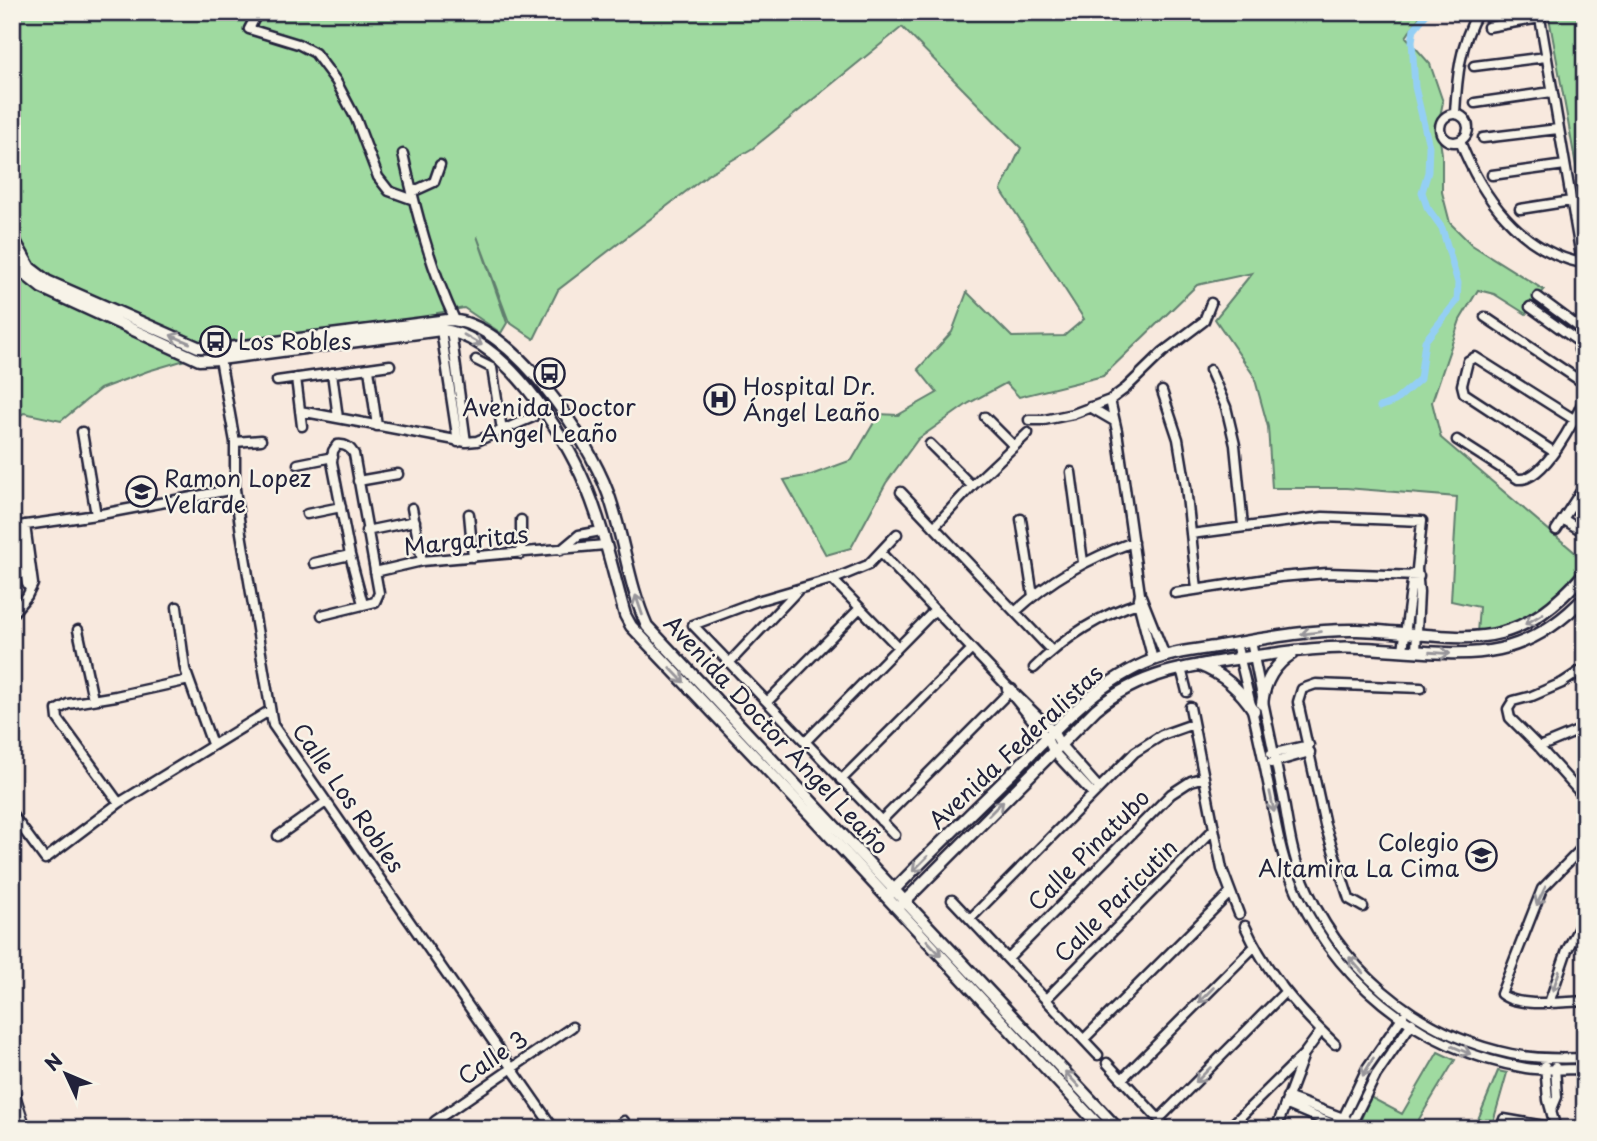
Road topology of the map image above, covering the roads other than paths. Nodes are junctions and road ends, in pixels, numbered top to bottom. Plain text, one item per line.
1 (258, 12) edge
2 (1478, 12) edge
3 (1539, 15) edge
4 (1488, 27) dead end
5 (1546, 57) junction
6 (1474, 66) dead end
7 (1552, 92) junction
8 (1475, 103) dead end
9 (1455, 113) junction
10 (1558, 129) junction
11 (1483, 138) dead end
12 (1460, 141) junction
13 (403, 154) dead end
14 (440, 165) dead end
15 (1565, 165) junction
16 (1492, 175) dead end
17 (413, 196) junction
18 (1571, 201) junction
19 (1520, 209) dead end
20 (12, 236) edge
21 (12, 254) edge
22 (1582, 263) junction
23 (1585, 280) edge
24 (1538, 297) dead end
25 (1211, 303) dead end
26 (1530, 307) dead end
27 (1486, 317) dead end
28 (455, 320) junction
29 (446, 330) junction
30 (1585, 330) edge
31 (1579, 342) junction
32 (220, 359) junction
33 (1585, 359) edge
34 (477, 360) dead end
35 (390, 365) dead end
36 (369, 369) junction
37 (1210, 370) dead end
38 (332, 373) junction
39 (296, 378) junction
40 (277, 381) dead end
41 (1585, 384) edge
42 (1162, 391) dead end
43 (1585, 397) edge
44 (1110, 400) junction
45 (1090, 407) junction
46 (300, 411) junction
47 (533, 416) dead end
48 (985, 417) dead end
49 (338, 418) junction
50 (1029, 420) dead end
51 (1114, 421) junction
52 (1575, 421) junction
53 (302, 426) dead end
54 (377, 426) junction
55 (502, 430) junction
56 (82, 432) dead end
57 (1028, 433) dead end
58 (261, 440) dead end
59 (1457, 440) dead end
60 (235, 442) junction
61 (462, 442) junction
62 (930, 444) dead end
63 (1014, 446) junction
64 (1554, 452) junction
65 (332, 457) junction
66 (298, 464) dead end
67 (1071, 472) dead end
68 (398, 474) dead end
69 (358, 481) junction
70 (1585, 485) edge
71 (972, 486) junction
72 (235, 489) junction
73 (901, 492) dead end
74 (341, 507) junction
75 (412, 508) dead end
76 (307, 514) dead end
77 (468, 514) dead end
78 (96, 515) junction
79 (1021, 519) dead end
80 (1563, 519) junction
81 (521, 520) dead end
82 (1585, 520) edge
83 (415, 521) junction
84 (19, 526) edge
85 (1243, 526) junction
86 (934, 527) junction
87 (1556, 530) dead end
88 (366, 531) junction
89 (601, 531) junction
90 (897, 534) dead end
91 (1191, 534) junction
92 (1133, 541) junction
93 (605, 545) junction
94 (561, 550) junction
95 (26, 553) junction
96 (881, 553) junction
97 (521, 554) junction
98 (12, 555) edge
99 (350, 555) junction
100 (473, 557) junction
101 (422, 561) junction
102 (314, 562) dead end
103 (1083, 562) junction
104 (375, 572) junction
105 (1416, 573) junction
106 (1585, 573) edge
107 (832, 579) junction
108 (799, 589) junction
109 (1197, 589) junction
110 (1175, 593) dead end
111 (1032, 596) junction
112 (1585, 597) edge
113 (1141, 599) junction
114 (23, 602) junction
115 (12, 604) edge
116 (363, 604) junction
117 (177, 607) dead end
118 (860, 608) junction
119 (935, 610) junction
120 (1015, 612) junction
121 (12, 614) edge
122 (322, 615) dead end
123 (1407, 618) junction
124 (1418, 619) junction
125 (78, 630) dead end
126 (1405, 634) junction
127 (1417, 634) junction
128 (1251, 641) junction
129 (1237, 643) junction
130 (898, 647) junction
131 (972, 649) junction
132 (1299, 650) junction
133 (1403, 650) junction
134 (1052, 651) junction
135 (1416, 651) junction
136 (1165, 656) junction
137 (1254, 657) junction
138 (1240, 659) junction
139 (1153, 660) junction
140 (729, 663) junction
141 (1198, 665) junction
142 (1034, 668) dead end
143 (1181, 668) junction
144 (1585, 668) edge
145 (189, 680) junction
146 (1421, 688) dead end
147 (1009, 689) junction
148 (1187, 692) dead end
149 (93, 699) junction
150 (766, 702) junction
151 (1190, 708) dead end
152 (1258, 708) junction
153 (269, 710) junction
154 (1193, 724) junction
155 (1585, 728) edge
156 (1050, 735) junction
157 (805, 742) junction
158 (212, 744) junction
159 (1539, 747) junction
160 (1056, 748) junction
161 (1309, 749) junction
162 (1274, 758) junction
163 (1264, 760) junction
164 (1203, 777) junction
165 (841, 780) junction
166 (1581, 788) edge
167 (1096, 791) junction
168 (1585, 798) edge
169 (326, 802) junction
170 (119, 803) junction
171 (12, 814) edge
172 (881, 821) junction
173 (1214, 830) junction
174 (895, 835) dead end
175 (278, 836) dead end
176 (1585, 845) edge
177 (890, 894) junction
178 (1229, 894) junction
179 (952, 900) dead end
180 (901, 905) junction
181 (1363, 907) dead end
182 (1239, 914) dead end
183 (1585, 916) edge
184 (970, 919) junction
185 (1245, 926) dead end
186 (1254, 947) junction
187 (1008, 959) junction
188 (961, 969) junction
189 (1285, 992) junction
190 (1046, 999) junction
191 (1585, 1001) edge
192 (1549, 1003) junction
193 (1407, 1011) junction
194 (1416, 1017) junction
195 (1401, 1018) junction
196 (1410, 1025) junction
197 (572, 1027) dead end
198 (1321, 1031) junction
199 (1084, 1039) junction
200 (1335, 1044) dead end
201 (1304, 1054) junction
202 (1098, 1055) dead end
203 (1585, 1058) edge
204 (1549, 1059) junction
205 (1107, 1063) dead end
206 (512, 1068) junction
207 (1585, 1069) edge
208 (1550, 1070) junction
209 (1122, 1079) junction
210 (12, 1086) edge
211 (1286, 1100) junction
212 (1159, 1119) junction
213 (1504, 1119) dead end
214 (435, 1121) dead end
215 (624, 1121) dead end
216 (1344, 1125) edge
217 (1556, 1128) edge
218 (26, 1129) edge
219 (554, 1129) edge
220 (613, 1129) edge
221 (1102, 1129) edge
222 (1118, 1129) edge
223 (1168, 1129) edge
224 (1228, 1129) edge
225 (1276, 1129) edge

1 - 17 street
2 - 9 street
3 - 4 street
3 - 5 street
5 - 6 street
5 - 7 street
7 - 8 street
7 - 10 street
9 - 12 street
9 - 12 street
10 - 11 street
10 - 15 street
12 - 22 street
13 - 17 street
14 - 17 street
15 - 16 street
15 - 18 street
17 - 28 street
18 - 19 street
18 - 22 street
28 -> 20 street
21 - 32 street
22 - 23 street
24 - 30 street
25 - 44 street
26 - 31 street
27 - 41 street
177 -> 28 street, Avenida Doctor Ángel Leaño
29 - 32 street
29 - 61 street
29 -> 89 street, Avenida Doctor Ángel Leaño
30 - 31 street
31 - 33 street
32 - 60 street, Calle Los Robles
34 - 55 street
35 - 36 street
36 - 38 street
36 - 54 street
37 - 85 street
38 - 39 street
38 - 49 street
39 - 40 street
39 - 46 street
42 - 91 street
43 - 52 street
44 - 45 street
44 - 51 street
45 - 50 street
45 - 51 street
46 - 49 street
46 - 53 street
47 - 55 street
48 - 63 street
49 - 54 street
51 - 92 street
52 - 64 street
52 - 64 street
54 - 61 street
55 - 61 street
56 - 78 street
57 - 63 street
58 - 60 street
59 - 64 street
60 - 72 street, Calle Los Robles
62 - 71 street
63 - 71 street
65 - 66 street
65 - 69 street
65 - 74 street
67 - 103 street
68 - 69 street
69 - 88 street
70 - 80 street
71 - 86 street
72 - 78 street
72 - 153 street, Calle Los Robles
73 - 86 street
74 - 76 street
74 - 99 street
75 - 83 street
77 - 100 street
78 - 84 street
79 - 111 street
80 - 82 street
80 - 87 street
81 - 97 street
83 - 88 street
83 - 101 street
84 - 95 street
85 - 91 street
85 - 105 street
86 - 120 street
88 - 104 street
89 - 93 street, Avenida Doctor Ángel Leaño
89 - 94 street, Margaritas
90 - 96 street
91 - 109 street
92 - 103 street
92 - 113 street
93 - 94 street, Margaritas
93 -> 177 street, Avenida Doctor Ángel Leaño
94 - 97 street, Margaritas
95 - 98 street
95 - 114 street
96 - 107 street
96 - 119 street
97 - 100 street, Margaritas
99 - 102 street
99 - 116 street
100 - 101 street, Margaritas
101 - 104 street, Margaritas
103 - 111 street
104 - 116 street
105 - 109 street
105 - 123 street
105 - 124 street
106 -> 127 street, Avenida Federalistas
107 - 108 street
107 - 118 street
108 - 140 street
108 - 140 street
109 - 110 street
111 - 120 street
135 -> 112 street, Avenida Federalistas
113 - 134 street
113 - 136 street
113 - 139 street
114 - 115 street
114 - 121 street
116 - 122 street
117 - 145 street
118 - 130 street
118 - 150 street
119 - 130 street
119 - 131 street
120 - 134 street
123 - 124 street
123 - 126 street
124 - 127 street
125 - 149 street
126 - 127 street, Avenida Federalistas
126 -> 128 street, Avenida Federalistas
126 - 133 street
127 - 135 street
128 - 129 street, Avenida Federalistas
128 - 137 street
129 - 136 street, Avenida Federalistas
129 - 138 street
130 - 157 street
131 - 147 street
131 - 165 street
132 - 133 street, Avenida Federalistas
132 - 137 street, Avenida Federalistas
132 - 152 street
133 - 135 street, Avenida Federalistas
134 - 142 street
136 - 139 street, Avenida Federalistas
137 - 138 street, Avenida Federalistas
137 - 152 street
138 - 141 street, Avenida Federalistas
138 - 152 street
139 - 156 street, Avenida Federalistas
140 - 150 street
141 - 143 street, Avenida Federalistas
141 - 152 street
143 - 148 street
143 - 160 street, Avenida Federalistas
144 - 159 street
145 - 149 street
145 - 158 street
146 - 161 street
147 - 156 street
147 - 172 street
149 - 170 street
150 - 157 street
151 - 154 street
152 - 162 street
152 - 163 street
153 - 158 street
153 - 169 street, Calle Los Robles
154 - 164 street
154 - 167 street
155 - 159 street
156 - 160 street
156 -> 177 street, Avenida Federalistas
157 - 165 street
158 - 170 street
159 - 166 street
160 - 167 street
180 -> 160 street, Avenida Federalistas
161 - 162 street
161 - 181 street
162 - 163 street
193 -> 162 street
163 -> 195 street
164 - 173 street
164 - 187 street, Calle Pinatubo
165 - 172 street
166 - 168 street
167 - 184 street
169 - 175 street
169 - 206 street, Calle Los Robles
170 - 171 street
172 - 174 street
173 - 178 street
173 - 190 street, Calle Paricutin
176 -> 192 street
177 - 180 street, Avenida Doctor Ángel Leaño
178 - 182 street
178 - 199 street
179 - 184 street
180 - 188 street, Avenida Doctor Ángel Leaño
183 -> 192 street
184 - 187 street
185 - 186 street
186 - 189 street
186 -> 209 street
187 - 190 street
188 - 221 street, Avenida Doctor Ángel Leaño
222 -> 188 street, Avenida Doctor Ángel Leaño
189 - 198 street
189 -> 212 street
190 - 199 street
191 - 192 street
193 - 194 street
193 - 195 street
194 - 196 street
194 - 204 street
195 - 196 street
195 -> 216 street
196 -> 208 street
196 - 216 street
197 - 206 street, Calle 3
198 - 200 street
198 - 201 street
199 - 202 street
201 - 211 street
201 - 224 street
203 - 204 street
204 - 208 street
205 - 209 street
206 - 214 street, Calle 3
206 - 219 street, Calle Los Robles
207 - 208 street
208 - 217 street
209 - 212 street
210 - 218 street
211 - 216 street
211 - 225 street
212 - 223 street
213 - 217 street
215 - 220 street

